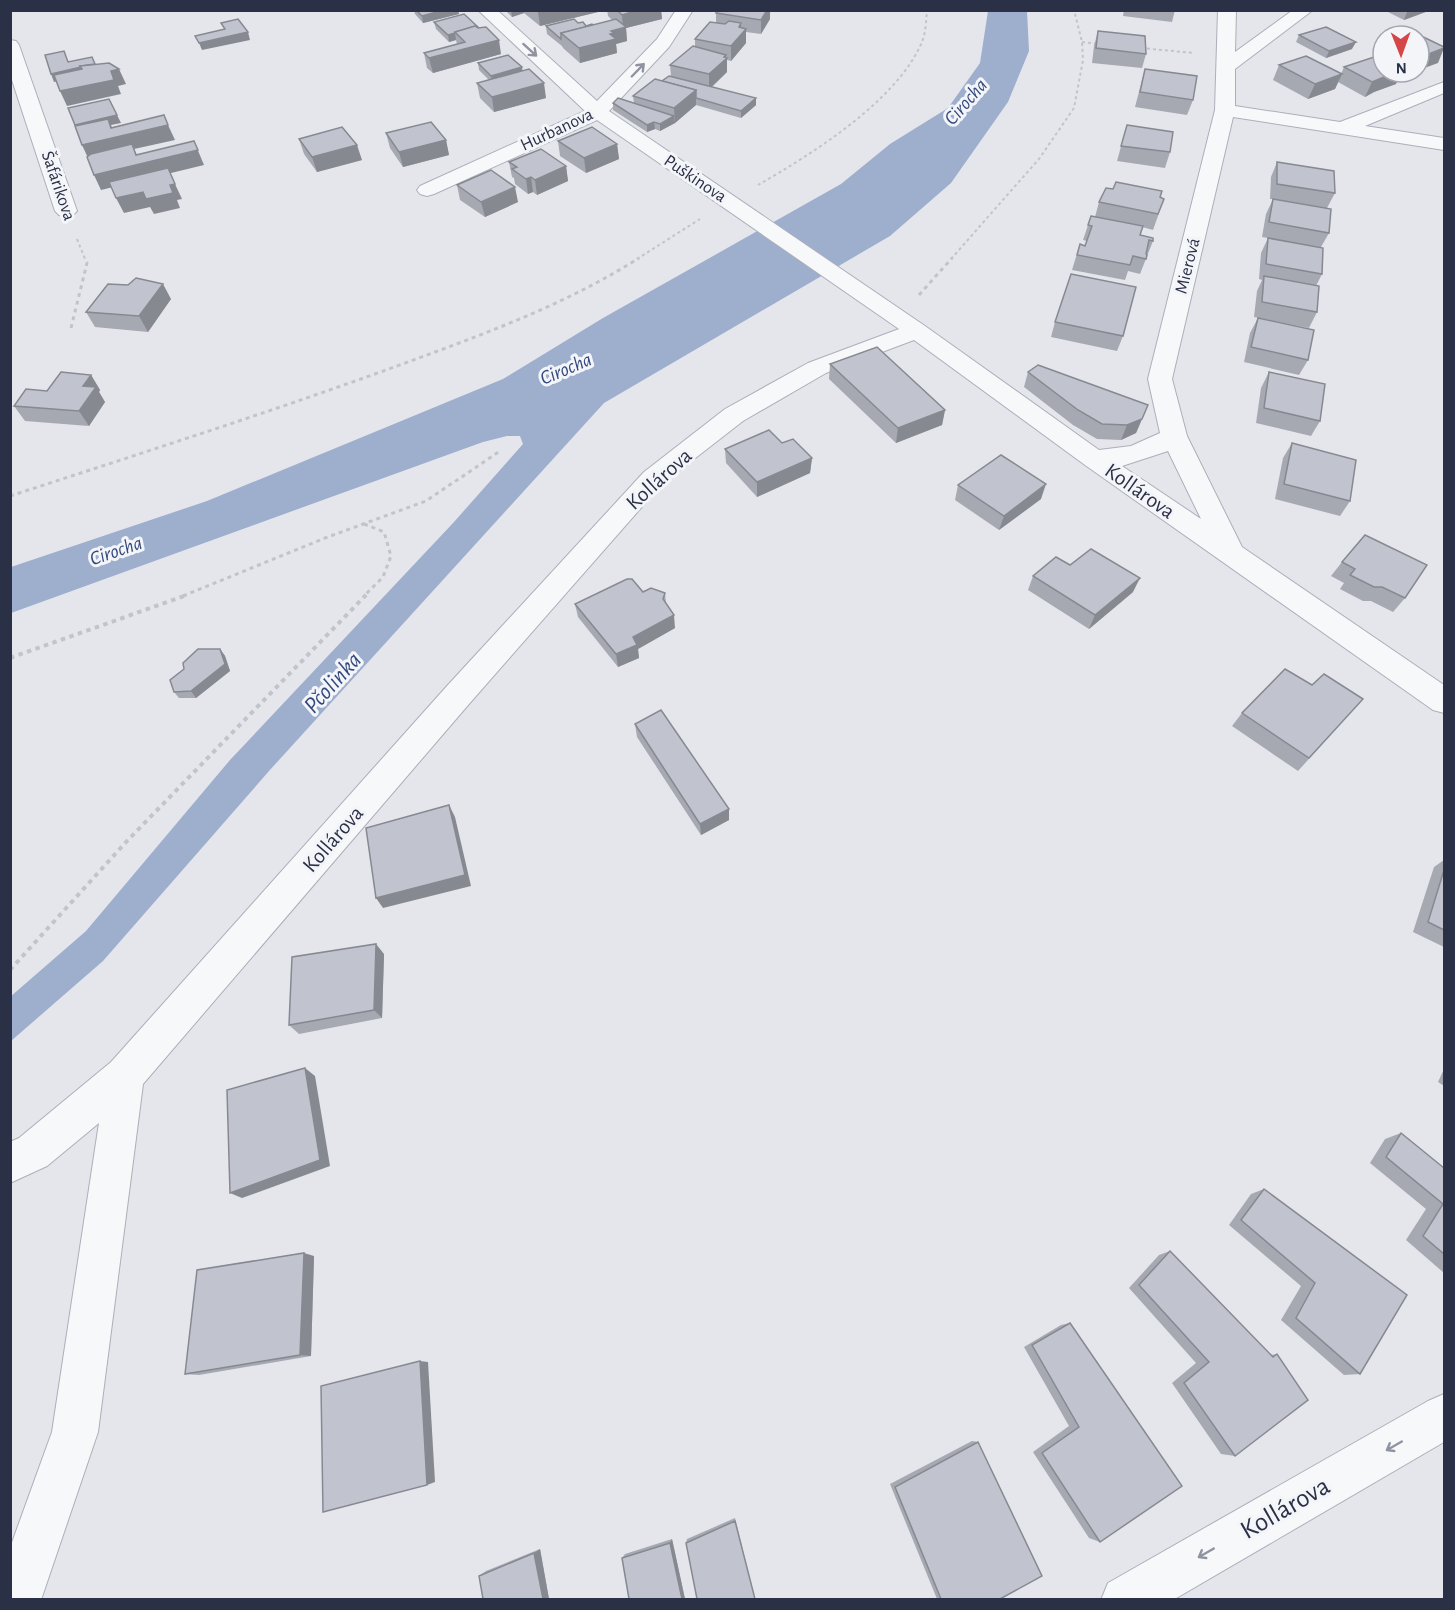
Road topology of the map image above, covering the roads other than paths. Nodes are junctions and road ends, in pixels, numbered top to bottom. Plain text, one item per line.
1 (486, 10) edge
2 (685, 10) edge
3 (1227, 10) edge
4 (1305, 10) edge
5 (10, 45) edge
6 (1227, 66) junction
7 (1444, 87) edge
8 (1225, 110) junction
9 (598, 112) junction
10 (1339, 130) junction
11 (1444, 144) edge
12 (428, 190) dead end
13 (66, 211) road end
14 (905, 322) junction
15 (1173, 436) junction
16 (1094, 459) junction
17 (1232, 555) junction
18 (1444, 701) edge
19 (124, 1076) junction
20 (10, 1163) edge
21 (1444, 1417) edge
22 (16, 1599) edge
23 (1125, 1599) edge

1 -> 9 street, Puškinova
9 -> 2 street, Hurbanova
3 - 6 street, Mierová
4 - 6 street
5 - 13 street, Šafárikova
6 - 8 street, Mierová
7 - 10 street
8 - 10 street
8 - 15 street, Mierová
9 - 12 street, Hurbanova
9 - 14 street, Puškinova
10 - 11 street
14 - 16 street, Kollárova
14 - 19 street, Kollárova
15 - 16 street
15 - 17 street, Mierová
16 - 17 street, Kollárova
17 - 18 street, Kollárova
19 - 20 street, Kollárova
19 - 22 street
21 -> 23 street, Kollárova

